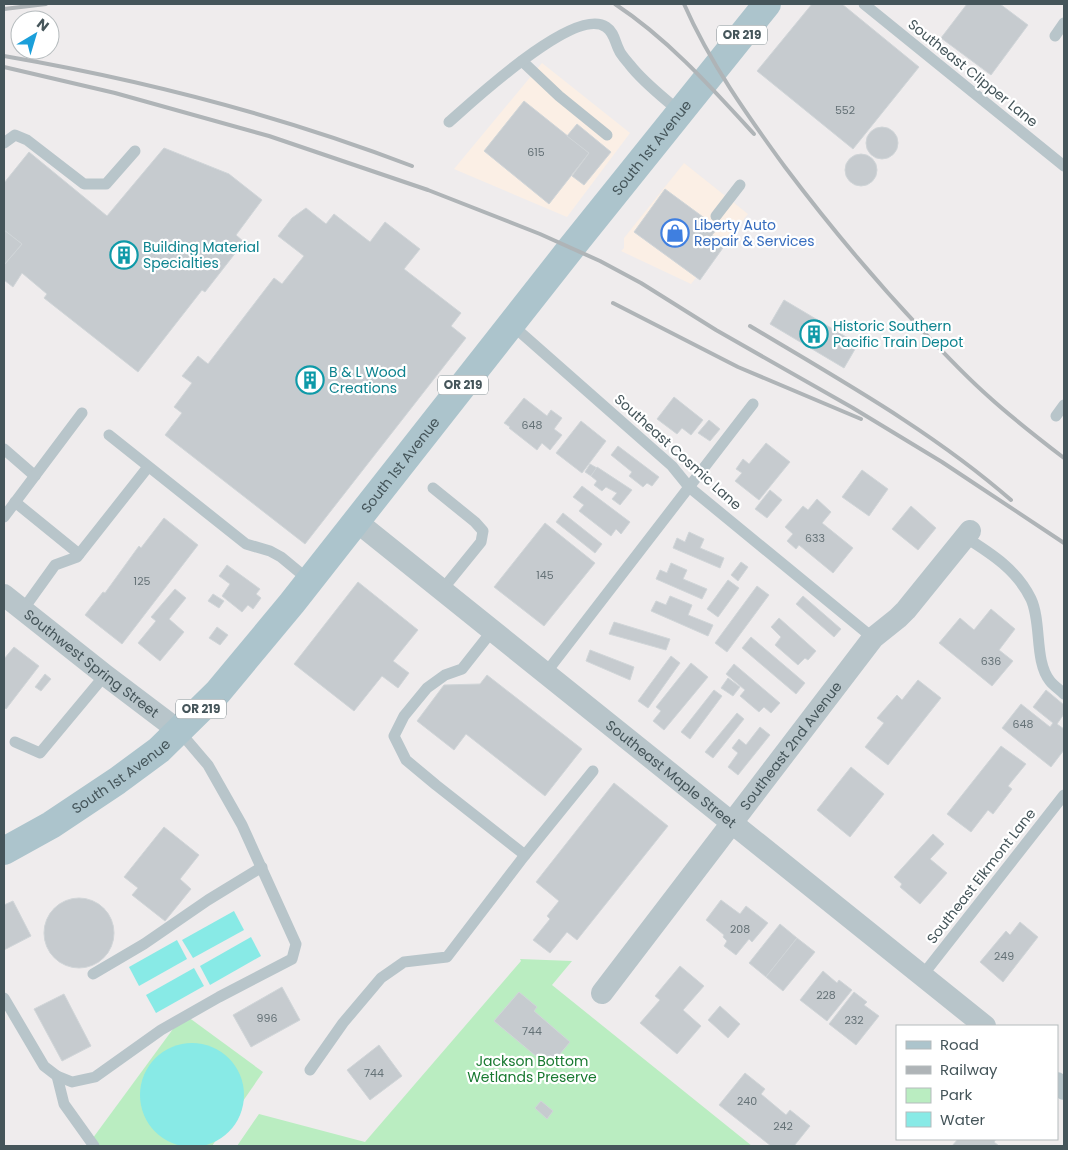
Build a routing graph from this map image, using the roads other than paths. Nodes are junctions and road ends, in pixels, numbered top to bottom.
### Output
1 (767, 4) edge
2 (864, 4) edge
3 (1064, 24) edge
4 (1055, 36) dead end
5 (522, 61) junction
6 (680, 112) junction
7 (449, 122) dead end
8 (607, 135) dead end
9 (4, 143) edge
10 (136, 151) dead end
11 (1064, 166) edge
12 (740, 185) dead end
13 (716, 216) dead end
14 (511, 324) junction
15 (754, 404) dead end
16 (1064, 405) edge
17 (82, 413) dead end
18 (1056, 416) dead end
19 (109, 435) dead end
20 (4, 449) edge
21 (148, 467) junction
22 (35, 476) junction
23 (689, 487) junction
24 (433, 488) dead end
25 (15, 502) junction
26 (4, 517) edge
27 (356, 521) junction
28 (967, 534) joint
29 (79, 554) junction
30 (310, 581) junction
31 (442, 590) junction
32 (4, 595) edge
33 (22, 611) junction
34 (492, 631) junction
35 (873, 638) junction
36 (545, 674) junction
37 (105, 675) junction
38 (1064, 694) edge
39 (179, 731) junction
40 (15, 742) dead end
41 (593, 771) dead end
42 (1064, 795) edge
43 (732, 823) junction
44 (4, 850) edge
45 (525, 855) junction
46 (262, 867) junction
47 (94, 974) dead end
48 (922, 976) junction
49 (602, 993) dead end
50 (4, 998) edge
51 (984, 1025) edge
52 (310, 1070) dead end
53 (57, 1076) junction
54 (94, 1146) edge

1 - 6 main road, South 1st Avenue / OR 219
2 - 11 lane, Southeast Clipper Lane
3 - 4 lane
5 - 6 lane
5 - 7 lane
5 - 8 lane
6 - 14 main road, South 1st Avenue / OR 219
9 - 10 lane
12 - 13 lane
14 - 23 lane, Southeast Cosmic Lane
14 - 27 main road, South 1st Avenue / OR 219
15 - 23 lane
16 - 18 lane
17 - 22 lane
19 - 21 lane
20 - 22 lane
21 - 29 lane
21 - 30 lane
22 - 25 lane
23 - 35 lane, Southeast Cosmic Lane
23 - 36 lane
24 - 31 lane
25 - 26 lane
25 - 29 lane
27 - 30 main road, South 1st Avenue / OR 219
27 - 31 street, Southeast Maple Street
28 - 35 street, Southeast 2nd Avenue
28 - 38 lane
29 - 33 lane
30 - 39 main road, South 1st Avenue / OR 219
31 - 34 street, Southeast Maple Street
32 - 33 street, Southwest Spring Street
33 - 37 street, Southwest Spring Street
34 - 36 street, Southeast Maple Street
34 - 45 lane
35 - 43 street, Southeast 2nd Avenue
36 - 43 street, Southeast Maple Street
37 - 39 street, Southwest Spring Street
37 - 40 lane
39 - 44 main road, South 1st Avenue / OR 219
39 - 46 lane
41 - 45 lane
42 - 48 lane, Southeast Elkmont Lane
43 - 48 street, Southeast Maple Street
43 - 49 street, Southeast 2nd Avenue
45 - 52 lane
46 - 47 lane
46 - 53 lane
48 - 51 street, Southeast Maple Street
50 - 53 lane
53 - 54 lane

